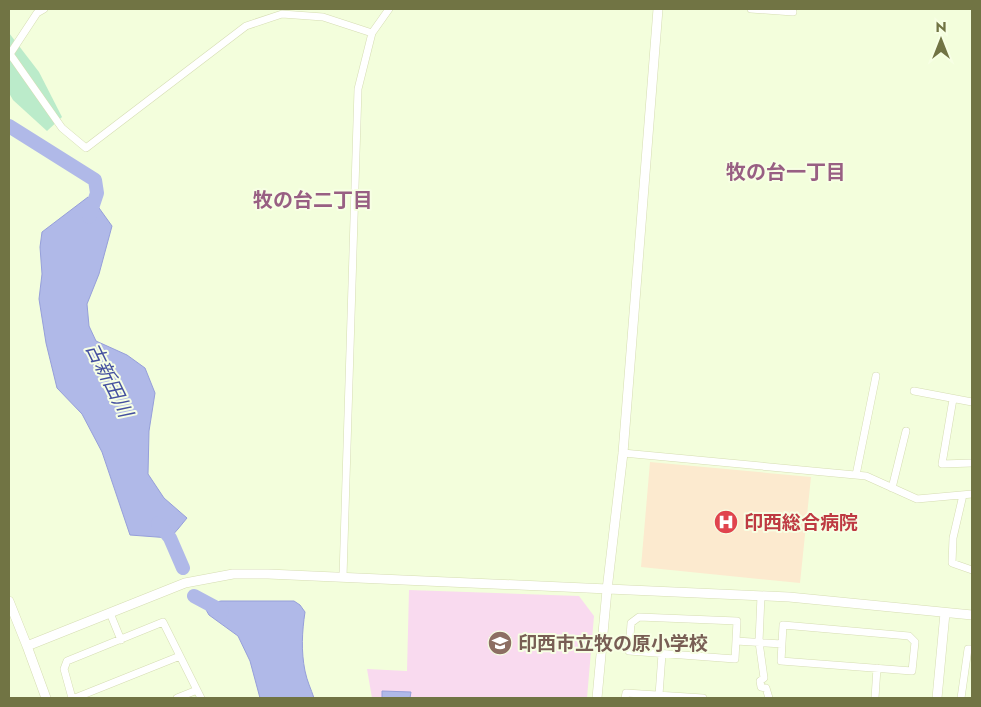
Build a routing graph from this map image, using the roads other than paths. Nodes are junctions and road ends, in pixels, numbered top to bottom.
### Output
1 (44, 9) edge
2 (389, 9) edge
3 (658, 9) edge
4 (751, 9) edge
5 (793, 12) dead end
6 (372, 33) junction
7 (876, 376) dead end
8 (914, 391) dead end
9 (954, 399) junction
10 (972, 402) edge
11 (906, 431) dead end
12 (623, 453) junction
13 (972, 463) edge
14 (856, 475) junction
15 (892, 488) junction
16 (972, 494) edge
17 (963, 495) junction
18 (972, 570) edge
19 (343, 578) junction
20 (607, 590) junction
21 (761, 596) junction
22 (9, 601) edge
23 (110, 613) junction
24 (945, 613) junction
25 (972, 615) edge
26 (121, 640) junction
27 (736, 641) junction
28 (758, 642) junction
29 (782, 644) junction
30 (28, 646) junction
31 (972, 649) edge
32 (662, 654) junction
33 (180, 656) junction
34 (877, 668) junction
35 (197, 690) junction
36 (659, 695) junction
37 (46, 698) edge
38 (74, 698) edge
39 (177, 698) edge
40 (201, 698) edge
41 (597, 698) edge
42 (625, 698) edge
43 (703, 698) edge
44 (768, 698) edge
45 (875, 698) edge
46 (937, 698) edge
47 (961, 698) edge

1 - 6 street
2 - 6 street
3 - 12 street
4 - 5 street
6 - 19 street
7 - 14 street
8 - 9 street
9 - 10 street
9 - 13 street
11 - 15 street
12 - 14 street
12 - 20 street
14 - 15 street
15 - 17 street
16 - 17 street
17 - 18 street
19 - 20 street
19 - 23 street
20 - 21 street
20 - 41 street
21 - 24 street
21 - 28 street
22 - 30 street
23 - 26 street
23 - 30 street
24 - 25 street
24 - 46 street
26 - 33 street
26 - 38 street
27 - 28 street
27 - 32 street
27 - 32 street
28 - 29 street
28 - 44 street
29 - 34 street
29 - 34 street
30 - 37 street
31 - 47 street
32 - 36 street
33 - 35 street
33 - 38 street
34 - 45 street
35 - 39 street
35 - 40 street
36 - 42 street
36 - 43 street

